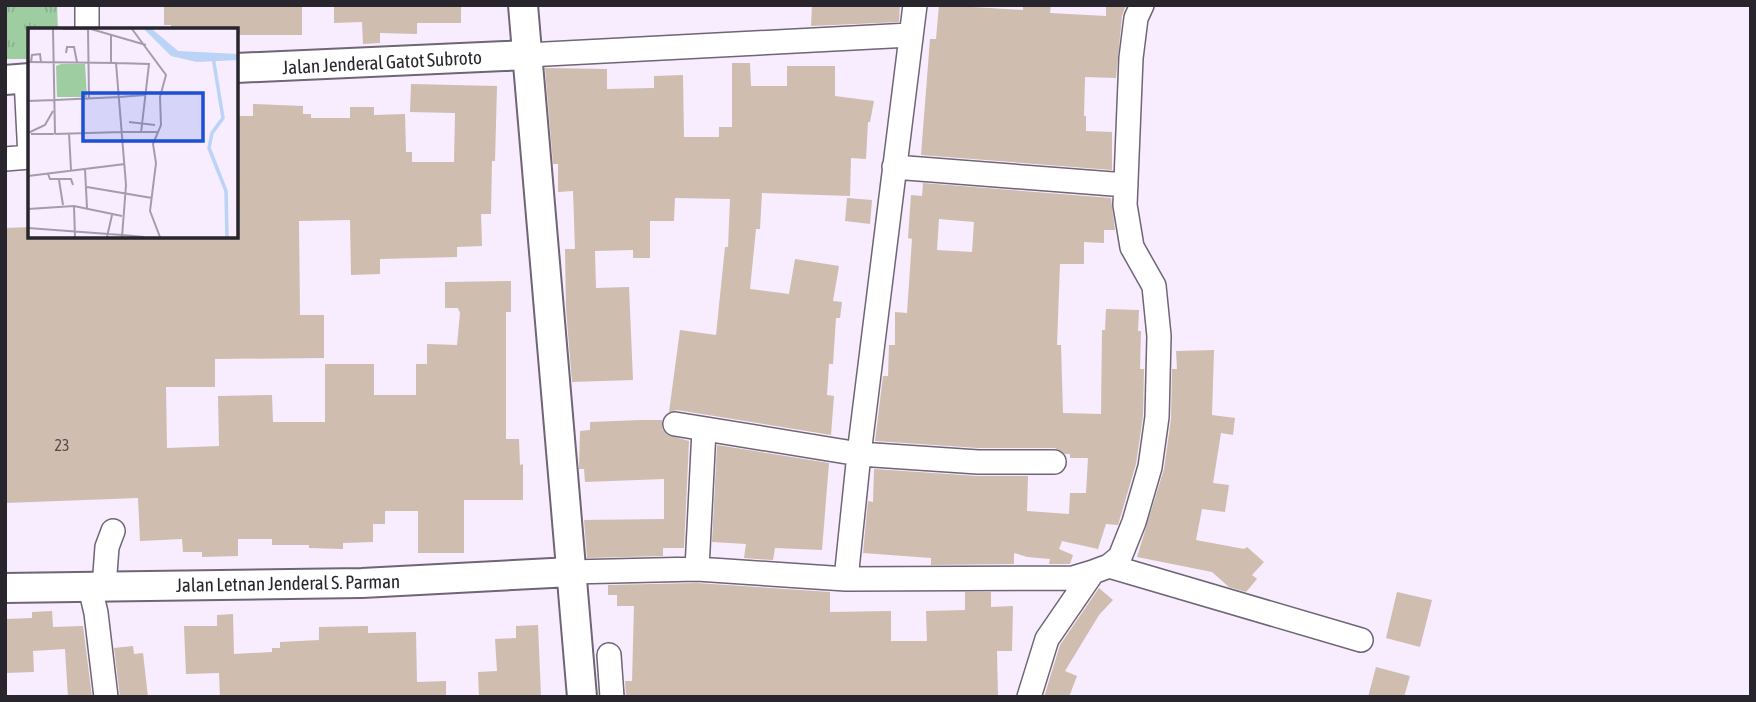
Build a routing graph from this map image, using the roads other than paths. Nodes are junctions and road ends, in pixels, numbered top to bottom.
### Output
1 (87, 5) edge
2 (523, 5) edge
3 (915, 5) edge
4 (1142, 5) edge
5 (87, 28) edge
6 (910, 35) junction
7 (527, 55) junction
8 (238, 68) edge
9 (20, 79) edge
10 (28, 141) edge
11 (28, 157) edge
12 (5, 159) edge
13 (894, 167) junction
14 (1126, 186) junction
15 (675, 424) dead end
16 (704, 430) junction
17 (859, 454) junction
18 (1054, 462) dead end
19 (113, 531) dead end
20 (698, 569) junction
21 (1101, 569) junction
22 (571, 572) junction
23 (846, 579) junction
24 (97, 587) junction
25 (5, 588) edge
26 (1361, 640) dead end
27 (609, 655) dead end
28 (106, 697) edge
29 (582, 697) edge
30 (612, 697) edge
31 (1028, 697) edge

1 - 5 street
2 - 7 main road
3 - 6 street
4 - 14 street
6 - 7 street
6 - 13 street
7 - 8 main road, Jalan Jenderal Gatot Subroto
7 - 22 main road
9 - 10 street
11 - 12 street
13 - 14 street
13 - 17 street
14 - 21 street
15 - 16 street
16 - 17 street
16 - 20 street
17 - 18 street
17 - 23 street
19 - 24 street
20 - 22 street
20 - 23 street
21 - 23 street
21 - 26 street
21 - 31 street
22 - 24 main road, Jalan Letnan Jenderal S. Parman
22 - 29 main road
24 - 25 main road, Jalan Letnan Jenderal S. Parman
24 - 28 street
27 - 30 street

